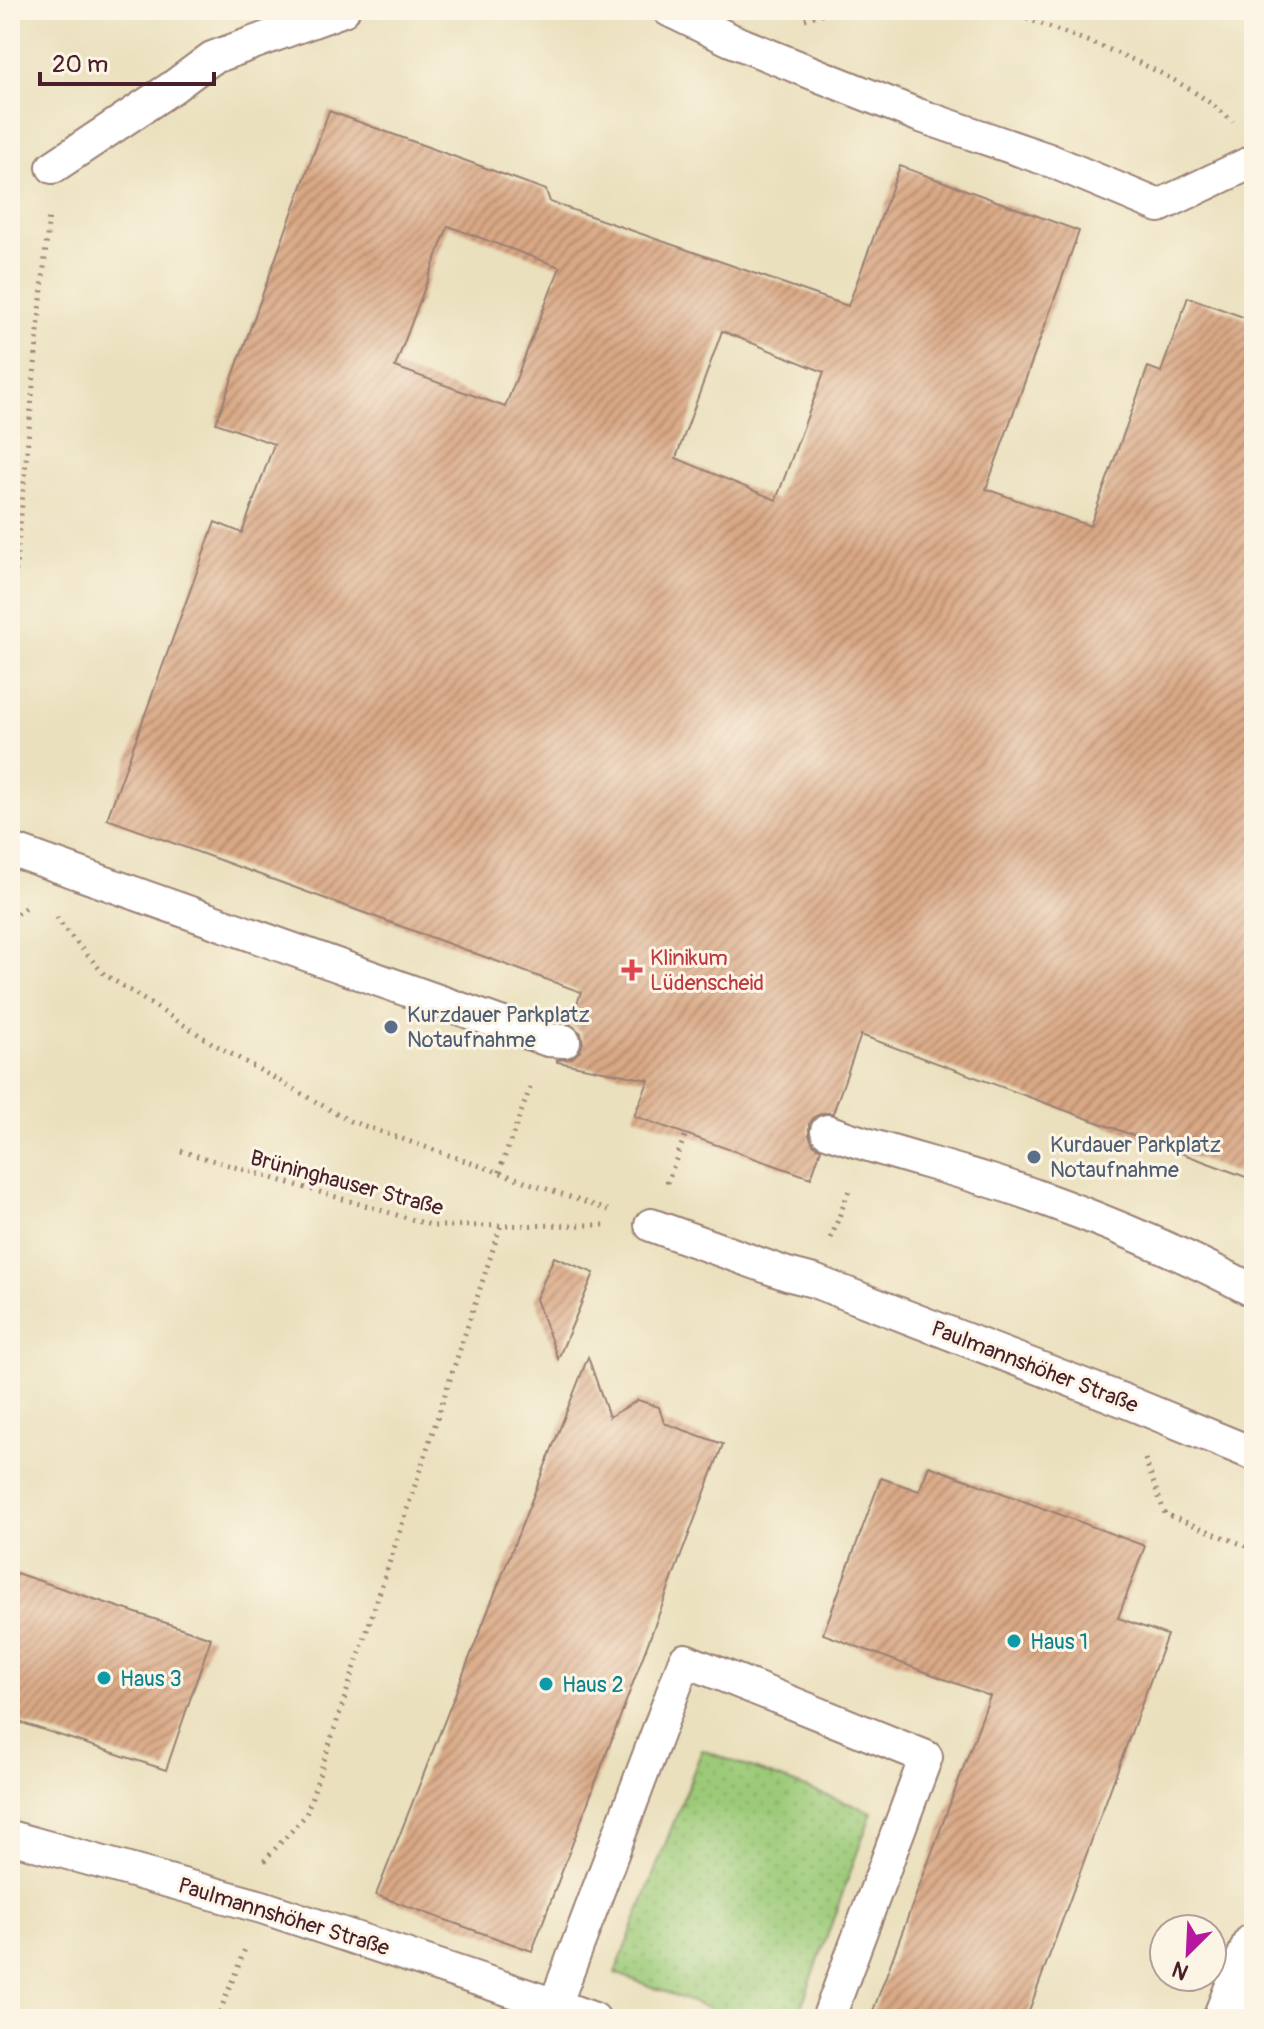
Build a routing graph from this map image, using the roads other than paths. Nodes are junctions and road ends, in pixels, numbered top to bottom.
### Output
1 (343, 10) edge
2 (669, 10) edge
3 (1249, 146) edge
4 (53, 167) road end
5 (10, 849) edge
6 (556, 1040) road end
7 (827, 1131) dead end
8 (651, 1225) road end
9 (1254, 1291) edge
10 (1254, 1454) edge
11 (10, 1837) edge
12 (1254, 1946) edge
13 (555, 2005) junction
14 (594, 2019) edge
15 (828, 2019) edge
16 (1225, 2019) edge

1 - 4 lane
2 - 3 lane
5 - 6 lane
7 - 9 lane
8 - 10 lane, Paulmannshöher Straße
11 - 13 lane, Paulmannshöher Straße
12 - 16 street
13 - 14 lane, Paulmannshöher Straße
13 - 15 lane

